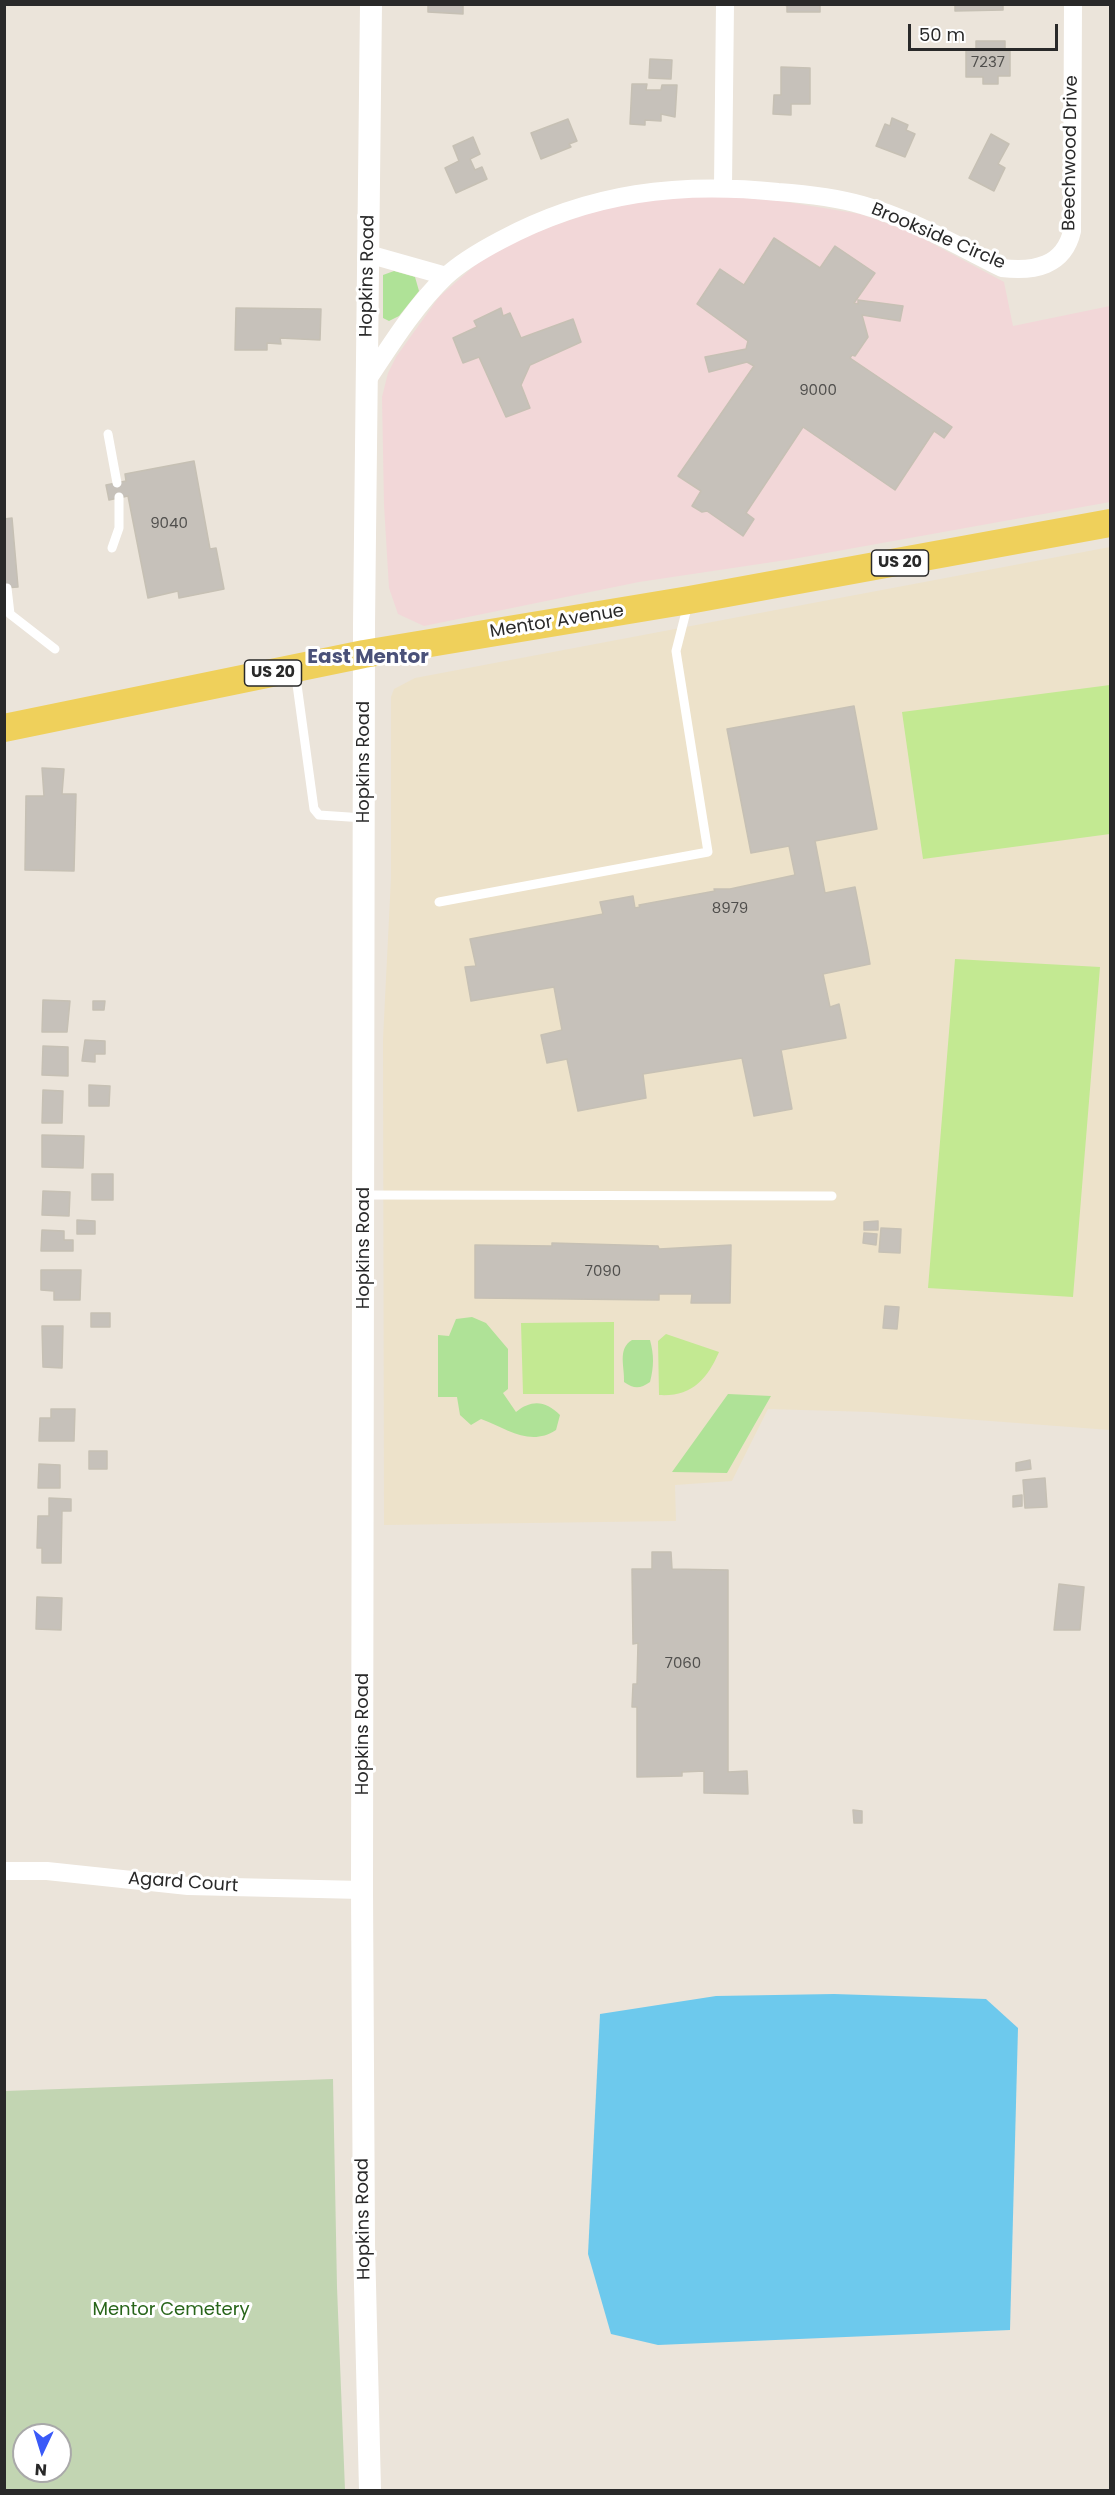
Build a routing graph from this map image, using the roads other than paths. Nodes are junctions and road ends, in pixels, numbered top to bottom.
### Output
1 (371, 4) edge
2 (725, 4) edge
3 (1072, 4) edge
4 (723, 186) junction
5 (368, 254) junction
6 (1020, 270) joint
7 (446, 276) junction
8 (366, 382) junction
9 (108, 434) dead end
10 (117, 483) dead end
11 (119, 497) dead end
12 (1110, 523) edge
13 (112, 548) dead end
14 (7, 588) dead end
15 (689, 600) junction
16 (55, 649) dead end
17 (364, 654) junction
18 (295, 668) junction
19 (4, 728) edge
20 (364, 818) junction
21 (439, 902) dead end
22 (364, 1195) junction
23 (832, 1196) dead end
24 (4, 1871) edge
25 (362, 1890) junction
26 (370, 2490) edge

1 - 5 street, Hopkins Road
2 - 4 street
3 - 6 street, Beechwood Drive
4 - 6 street, Brookside Circle
4 - 7 street, Brookside Circle
5 - 7 street
5 - 8 street, Hopkins Road
7 - 8 street, Brookside Circle
8 - 17 street, Hopkins Road
9 - 10 lane
11 - 13 lane
12 - 15 main road, Mentor Avenue / US 20
14 - 16 lane
15 - 17 main road, Mentor Avenue / US 20
15 - 21 lane
17 - 18 main road, Mentor Avenue / US 20
17 - 20 street, Hopkins Road
18 - 19 main road, Mentor Avenue / US 20
18 - 20 lane
20 - 22 street, Hopkins Road
22 - 23 lane
22 - 25 street, Hopkins Road
24 - 25 street, Agard Court
25 - 26 street, Hopkins Road

